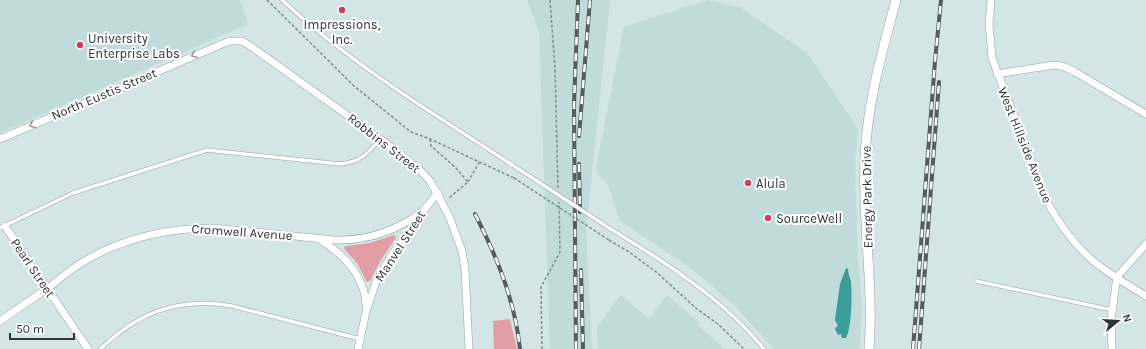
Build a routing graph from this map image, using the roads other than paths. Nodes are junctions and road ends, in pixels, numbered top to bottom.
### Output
1 (282, 0) edge
2 (896, 0) edge
3 (991, 0) edge
4 (230, 41) joint
5 (997, 74) junction
6 (1146, 114) edge
7 (0, 139) edge
8 (380, 139) junction
9 (438, 193) junction
10 (422, 212) junction
11 (2, 227) edge
12 (317, 238) junction
13 (1146, 244) edge
14 (1117, 278) junction
15 (976, 281) dead end
16 (47, 288) junction
17 (1146, 296) edge
18 (1112, 310) junction
19 (366, 312) junction
20 (0, 321) edge
21 (361, 339) junction
22 (88, 349) edge
23 (100, 349) edge
24 (358, 349) edge
25 (469, 349) edge
26 (764, 349) edge
27 (869, 349) edge
28 (1112, 349) edge

1 - 26 lane, bridge
2 - 27 street, Energy Park Drive
3 - 5 street, West Hillside Avenue
4 -> 7 street, North Eustis Street
4 - 8 street, Robbins Street
5 - 6 street
5 - 14 street, West Hillside Avenue
8 - 9 street, Robbins Street
8 - 11 lane
9 - 10 street, Manvel Street
9 - 25 street, Robbins Street
10 - 12 street, Cromwell Avenue
10 - 19 street, Manvel Street
11 - 16 street, Pearl Street
12 - 16 street, Cromwell Avenue
12 - 19 street
13 - 14 street
14 - 17 street, West Hillside Avenue
14 - 18 street
15 - 18 lane
16 - 20 street, Cromwell Avenue
16 - 22 street, Pearl Street
18 - 28 street
19 - 21 street, Manvel Street
21 - 23 lane
21 - 24 street, Manvel Street

